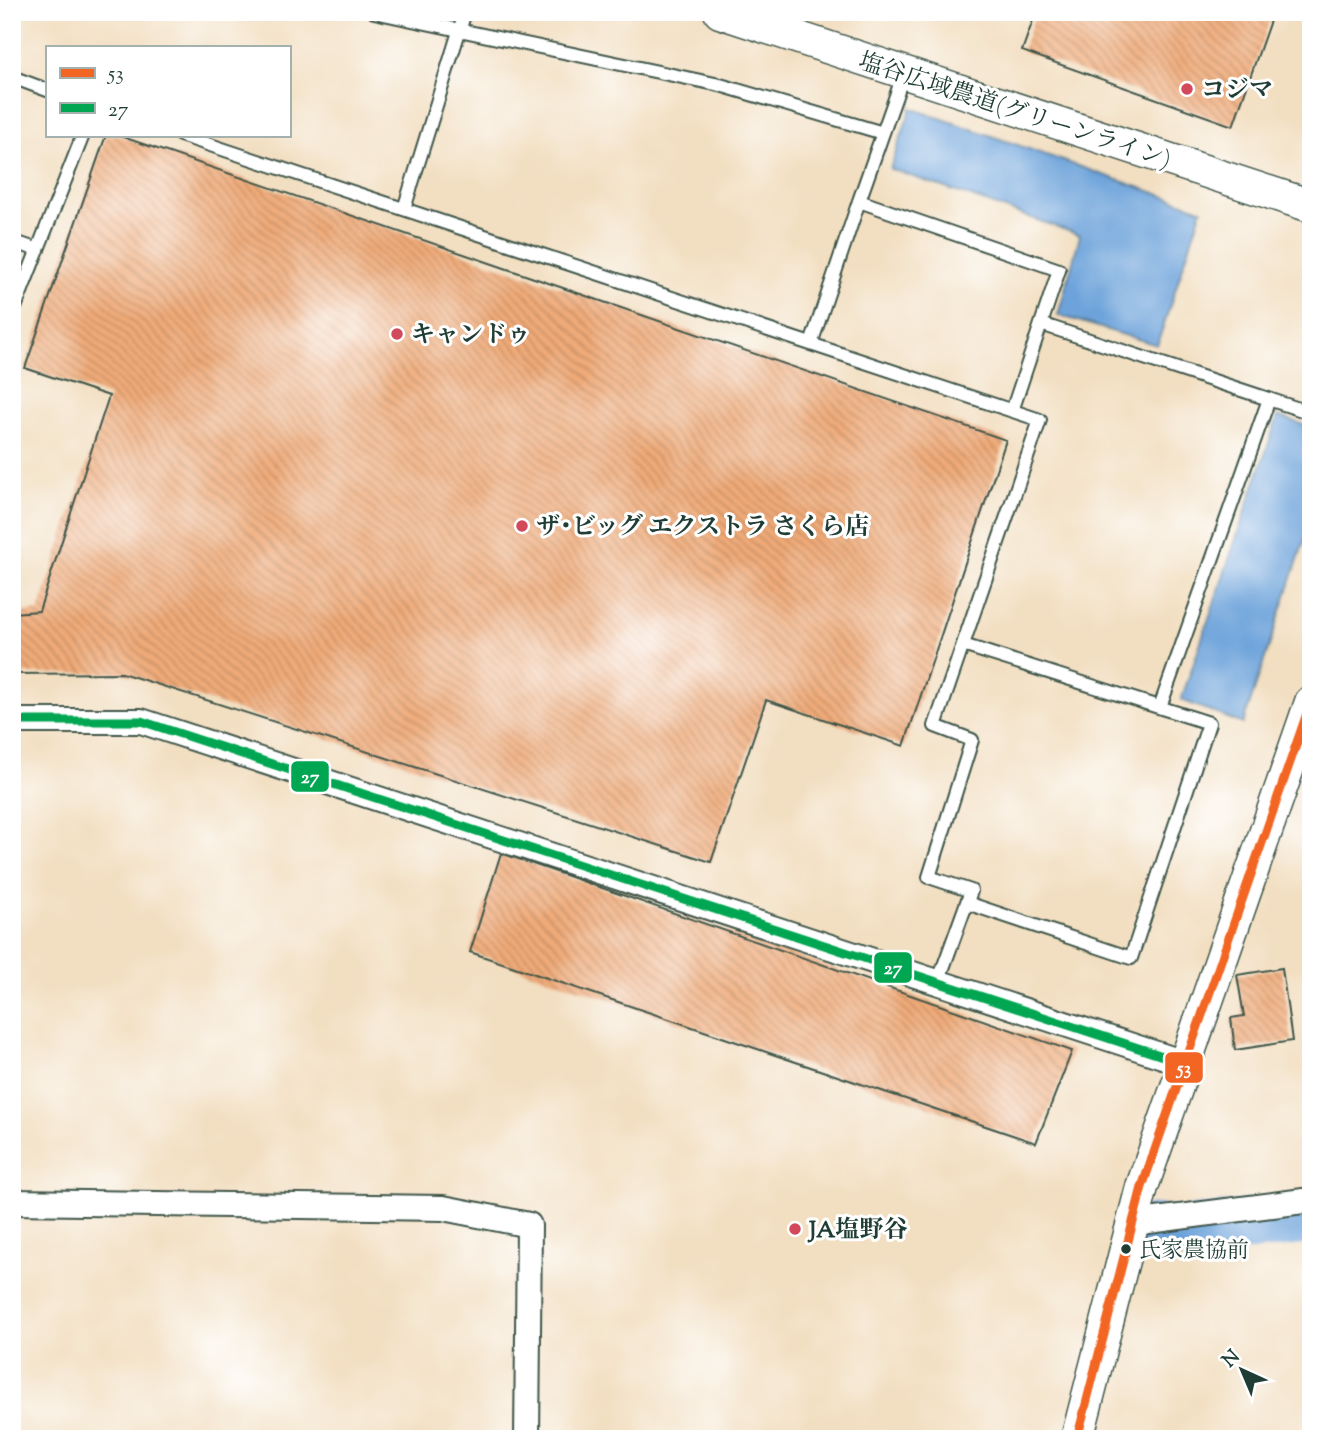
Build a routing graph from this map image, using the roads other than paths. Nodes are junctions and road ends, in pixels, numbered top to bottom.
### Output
1 (374, 12) edge
2 (465, 12) edge
3 (720, 12) edge
4 (460, 29) junction
5 (904, 73) junction
6 (12, 77) edge
7 (46, 90) edge
8 (883, 133) junction
9 (83, 136) edge
10 (183, 136) edge
11 (859, 201) junction
12 (1311, 206) edge
13 (404, 209) junction
14 (12, 241) edge
15 (38, 250) junction
16 (12, 315) edge
17 (1041, 324) junction
18 (811, 344) junction
19 (1269, 399) junction
20 (1013, 411) junction
21 (1311, 413) edge
22 (963, 645) junction
23 (1311, 702) edge
24 (1160, 707) junction
25 (12, 721) edge
26 (1311, 740) edge
27 (1281, 788) junction
28 (967, 902) junction
29 (938, 982) junction
30 (1184, 1063) junction
31 (1311, 1200) edge
32 (12, 1202) edge
33 (1133, 1223) junction
34 (527, 1439) edge
35 (1077, 1439) edge

1 - 4 lane
2 - 4 lane
3 - 5 street, 塩谷広域農道(グリーンライン)
4 - 8 lane
4 - 13 lane
5 - 8 lane
5 - 12 street, 塩谷広域農道(グリーンライン)
6 - 7 lane
8 - 11 lane
9 - 15 lane
10 - 13 lane
11 - 17 lane
11 - 18 lane
13 - 18 lane
14 - 15 lane
15 - 16 lane
17 - 19 lane
17 - 20 lane
18 - 20 lane
19 - 21 lane
19 - 24 lane
20 - 22 lane
22 - 24 lane
22 - 28 lane
23 - 27 street
24 - 28 lane
25 - 29 street
26 - 27 street
27 - 30 street
28 - 29 lane
29 - 30 street
30 - 33 street
31 - 33 street
32 - 34 street
33 - 35 street

